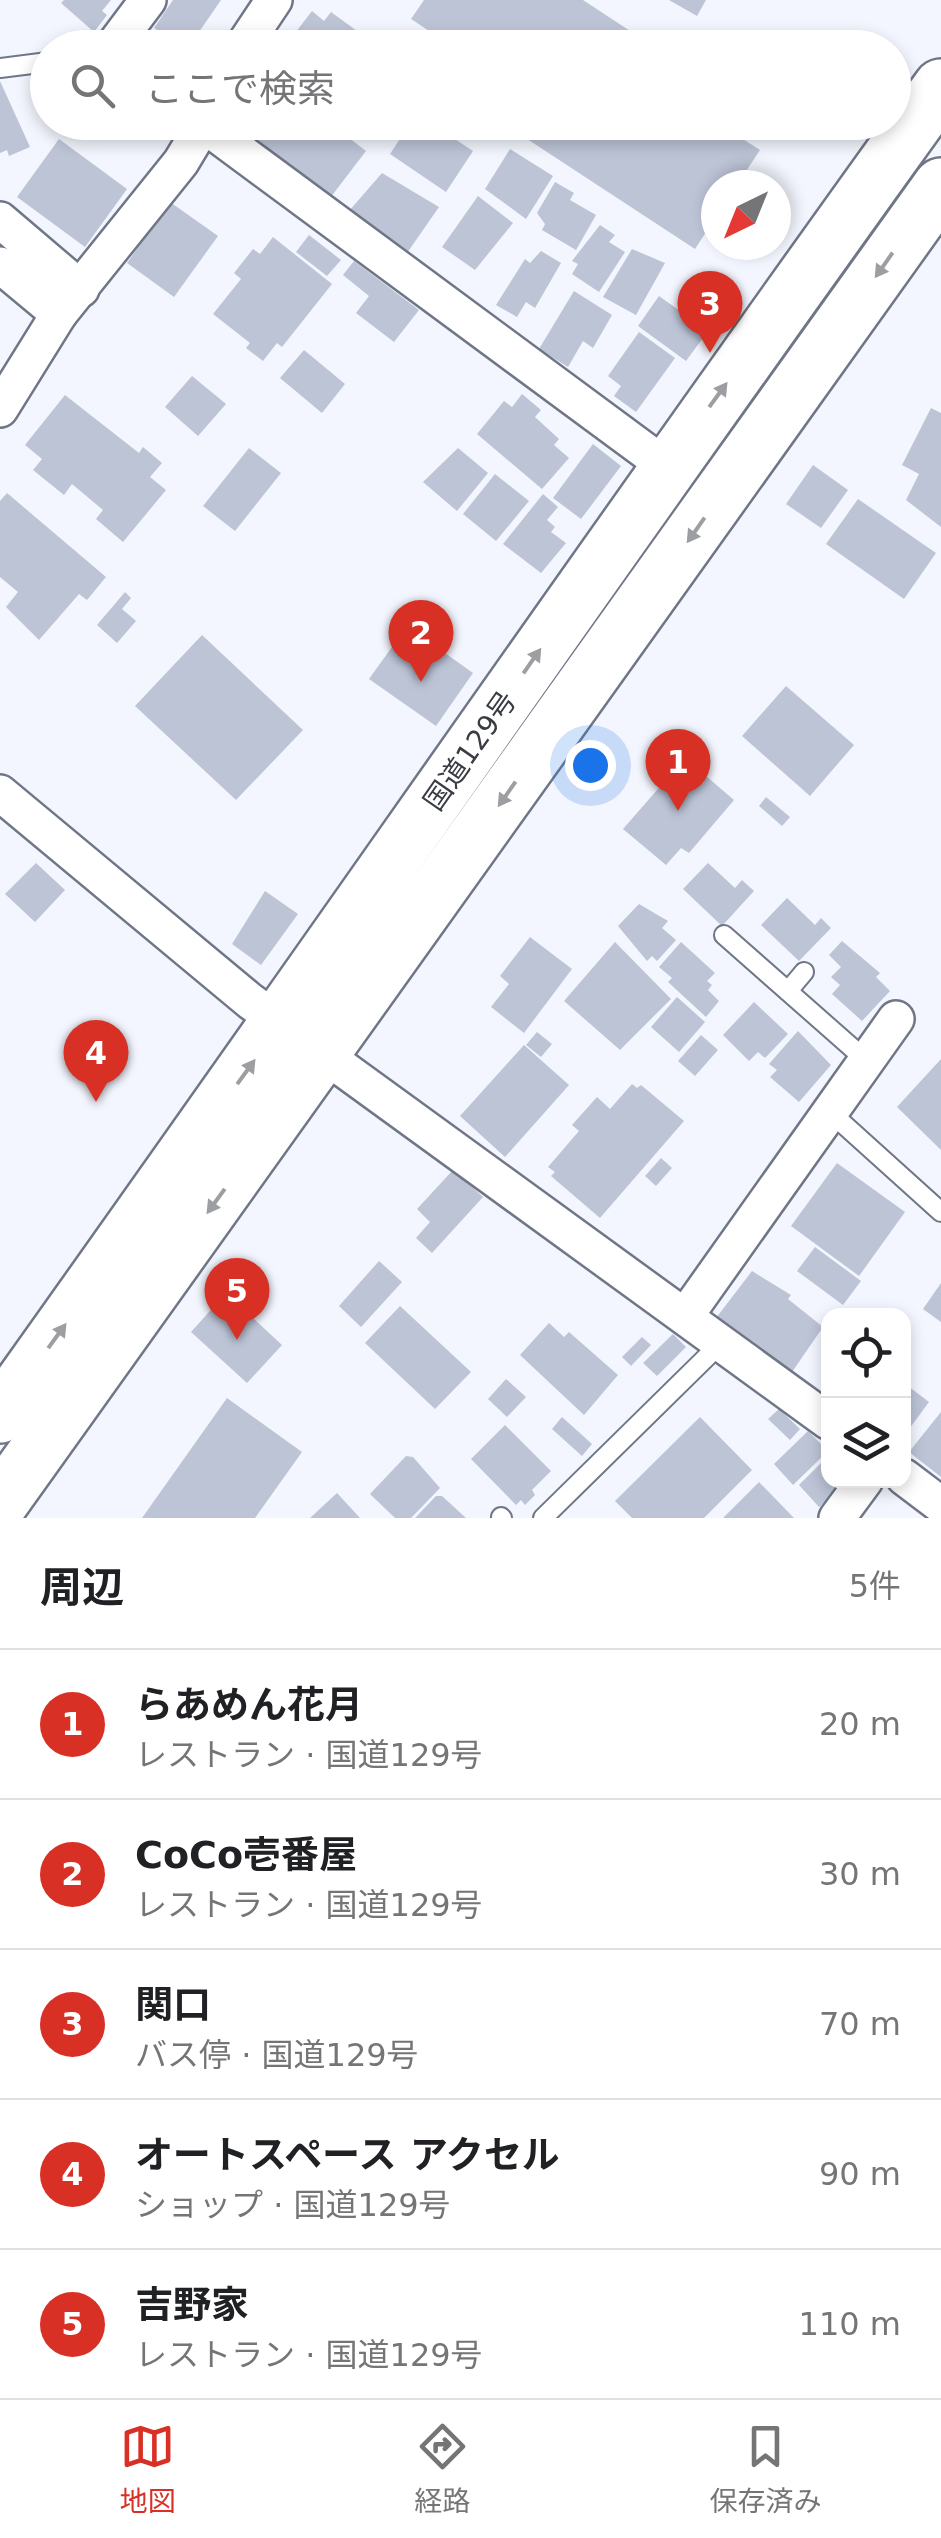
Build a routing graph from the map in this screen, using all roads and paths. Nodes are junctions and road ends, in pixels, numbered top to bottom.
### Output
1 (148, 0) edge
2 (274, 0) edge
3 (126, 30) edge
4 (254, 30) edge
5 (30, 64) edge
6 (0, 68) edge
7 (941, 87) edge
8 (911, 128) edge
9 (191, 140) edge
10 (225, 140) edge
11 (903, 140) edge
12 (941, 186) edge
13 (0, 220) edge
14 (0, 265) edge
15 (70, 302) junction
16 (0, 409) edge
17 (666, 467) junction
18 (0, 793) edge
19 (724, 935) dead end
20 (804, 972) dead end
21 (788, 991) junction
22 (896, 1020) dead end
23 (302, 1037) junction
24 (867, 1061) junction
25 (830, 1112) junction
26 (941, 1212) edge
27 (686, 1315) junction
28 (722, 1342) junction
29 (0, 1415) edge
30 (821, 1416) edge
31 (911, 1482) edge
32 (859, 1488) edge
33 (0, 1503) edge
34 (941, 1504) edge
35 (543, 1518) edge
36 (836, 1518) edge

1 - 3 street
2 - 4 street
5 - 6 lane
8 -> 7 highway, 国道129号
9 - 15 street
10 - 17 street
17 -> 11 highway, 国道129号
12 -> 23 highway, 国道129号
13 - 15 street
14 - 15 street
15 - 16 street
23 -> 17 highway, 国道129号
18 - 23 street
19 - 21 lane
20 - 21 lane
21 - 24 lane
22 - 24 street
23 - 27 street
29 -> 23 highway, 国道129号
23 -> 33 highway, 国道129号
24 - 25 street
25 - 26 lane
25 - 27 street
27 - 28 street
28 - 30 street
28 - 35 lane
31 - 34 street
32 - 36 street

